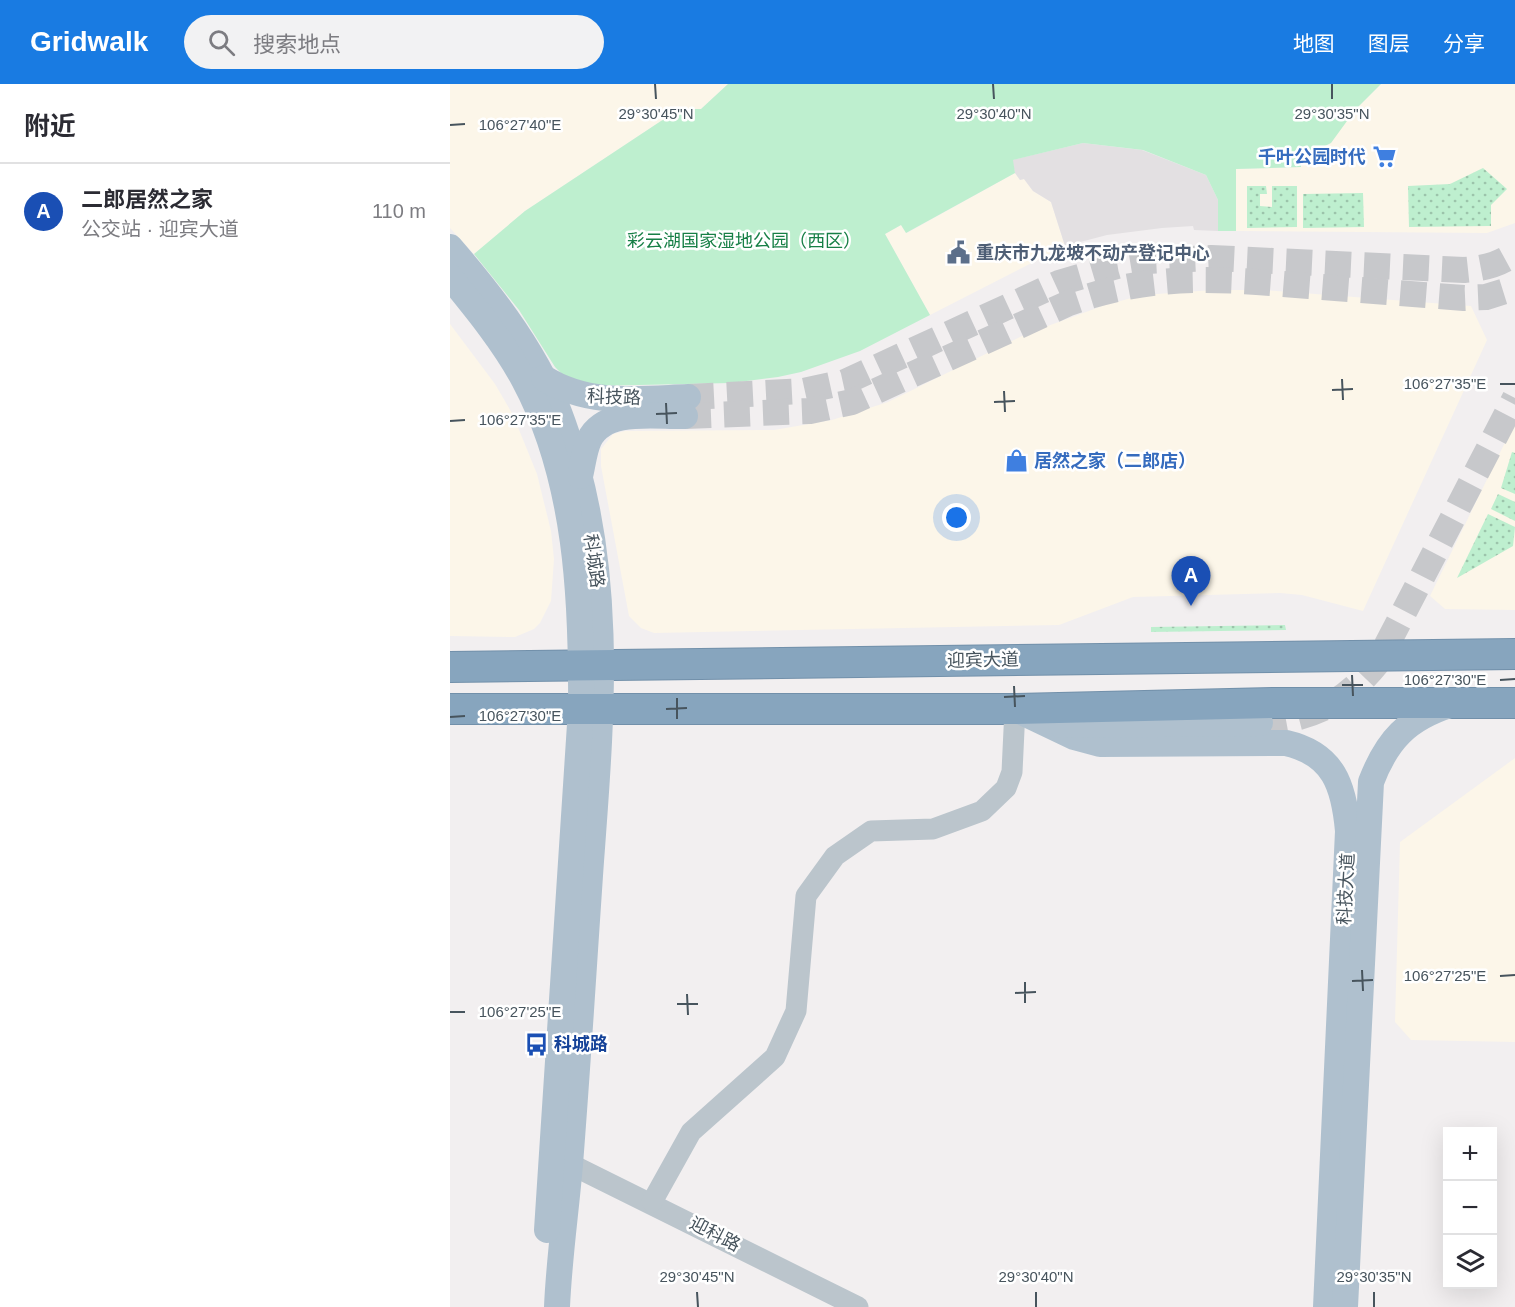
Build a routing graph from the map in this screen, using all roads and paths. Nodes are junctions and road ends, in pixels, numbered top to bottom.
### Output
1 (450, 247) edge
2 (450, 277) edge
3 (544, 378) junction
4 (580, 480) junction
5 (1515, 654) edge
6 (818, 663) junction
7 (592, 665) junction
8 (450, 667) edge
9 (1457, 702) junction
10 (1515, 703) edge
11 (450, 709) edge
12 (591, 709) junction
13 (693, 709) junction
14 (1015, 709) junction
15 (1260, 723) tunnel mouth
16 (1048, 725) junction
17 (570, 1164) junction
18 (652, 1202) junction
19 (542, 1307) edge
20 (557, 1307) edge
21 (858, 1307) edge
22 (1326, 1307) edge
23 (1345, 1307) edge

1 - 3 main road, 科城路
2 - 7 main road, 科城路
3 - 4 main road, 科城路
3 - 4 main road, 科技路
4 - 7 main road, 科城路
5 - 6 highway, 迎宾大道
6 - 7 highway, 迎宾大道
6 - 13 highway
7 - 8 highway, 迎宾大道
7 - 12 main road, 科城路
9 - 10 highway
9 - 14 highway
9 - 23 main road, 科技大道
11 - 12 highway
12 - 13 highway
12 - 17 main road, 科城路
12 - 19 main road, 科城路
13 - 14 highway
14 - 16 main road, 科技大道
14 - 18 street
15 - 16 main road, 科技大道
16 - 22 main road, 科技大道
17 - 18 street, 迎科路
17 - 20 main road, 科城路
18 - 21 street, 迎科路

